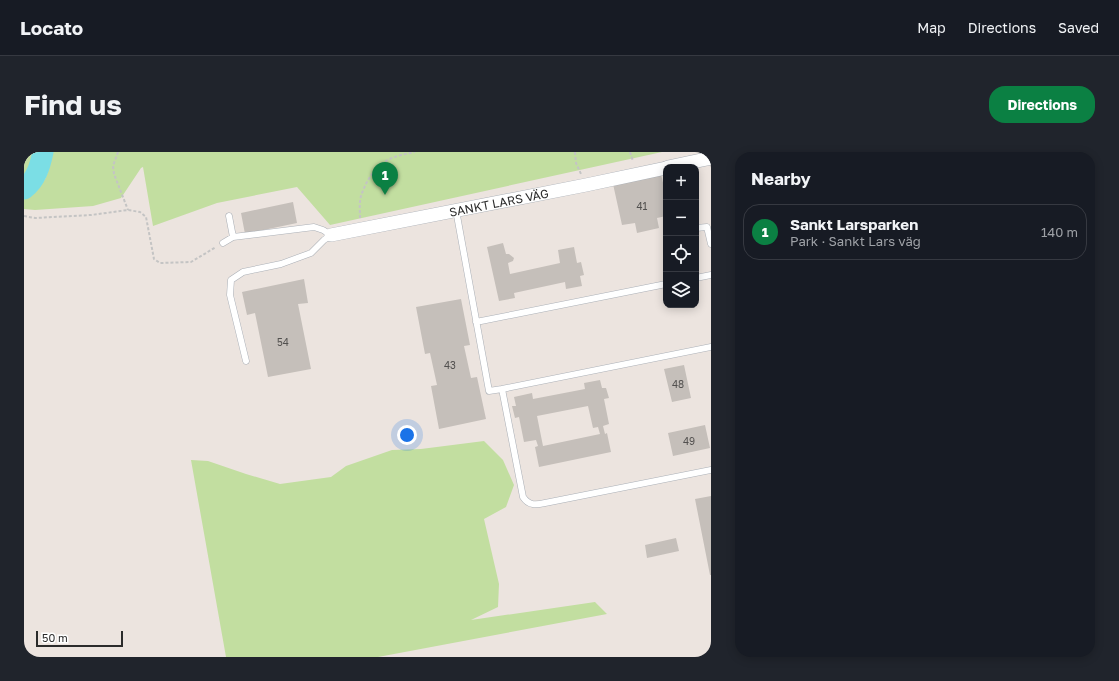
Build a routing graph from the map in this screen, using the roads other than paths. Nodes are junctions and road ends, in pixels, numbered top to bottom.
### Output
1 (711, 158) edge
2 (682, 164) edge
3 (663, 168) edge
4 (456, 210) junction
5 (229, 216) dead end
6 (699, 228) edge
7 (331, 235) junction
8 (233, 237) junction
9 (223, 243) road end
10 (711, 244) edge
11 (711, 275) edge
12 (699, 277) edge
13 (663, 285) edge
14 (476, 322) junction
15 (711, 347) edge
16 (246, 361) dead end
17 (502, 389) junction
18 (711, 470) edge

1 - 2 street, SANKT LARS VÄG
3 - 4 street, SANKT LARS VÄG
4 - 7 street, SANKT LARS VÄG
4 - 14 lane
5 - 8 lane
6 - 10 lane
7 - 8 lane
7 - 16 lane
8 - 9 lane
11 - 12 lane
13 - 14 lane
14 - 17 lane
15 - 17 lane
17 - 18 lane

